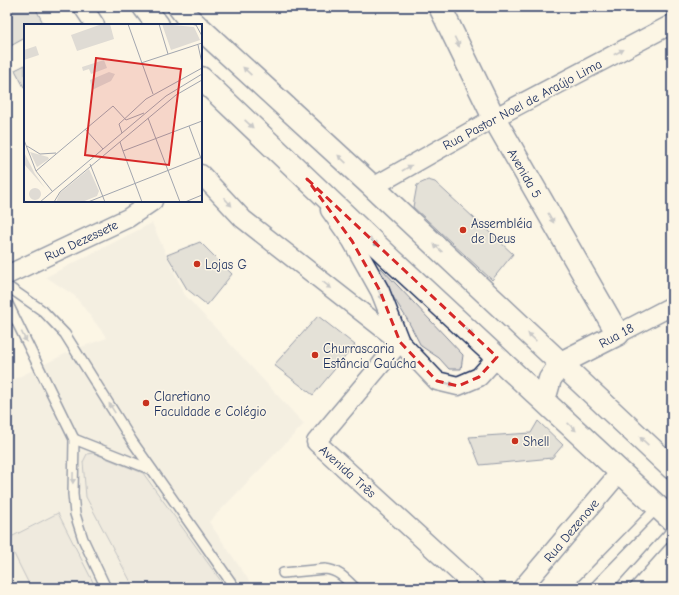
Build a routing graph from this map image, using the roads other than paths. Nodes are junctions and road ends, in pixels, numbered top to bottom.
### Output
1 (83, 7) edge
2 (144, 7) edge
3 (179, 7) edge
4 (440, 7) edge
5 (94, 24) edge
6 (157, 24) edge
7 (195, 24) edge
8 (672, 24) edge
9 (202, 31) edge
10 (202, 79) edge
11 (494, 118) junction
12 (202, 175) edge
13 (307, 179) junction
14 (373, 188) junction
15 (152, 202) edge
16 (7, 275) edge
17 (7, 286) edge
18 (7, 302) edge
19 (672, 306) edge
20 (618, 334) junction
21 (400, 342) junction
22 (497, 357) junction
23 (561, 363) junction
24 (544, 400) junction
25 (74, 439) junction
26 (132, 441) junction
27 (125, 460) junction
28 (672, 468) edge
29 (152, 470) junction
30 (620, 472) junction
31 (669, 519) edge
32 (283, 573) dead end
33 (106, 588) edge
34 (235, 588) edge
35 (355, 588) edge
36 (476, 588) edge
37 (522, 588) edge
38 (579, 588) edge
39 (620, 588) edge

1 - 5 street
2 - 6 main road
3 - 7 main road
4 -> 11 main road, Avenida 5
11 -> 8 street, Rua Pastor Noel de Araújo Lima
14 -> 9 main road
10 -> 13 main road
14 -> 11 street, Rua Pastor Noel de Araújo Lima
11 -> 20 main road, Avenida 5
12 -> 21 street
13 -> 21 street
13 -> 22 main road
23 -> 14 main road
15 - 16 street, Rua Dezessete
26 -> 17 lane
18 -> 25 lane
19 - 20 street, Rua 18
20 - 23 main road, Rua 18
21 -> 22 street
21 - 36 street, Avenida Três
22 - 24 main road
23 - 24 main road
28 -> 23 main road
24 -> 30 main road
25 - 27 lane
25 -> 33 lane
26 - 27 lane
26 - 29 lane
27 - 29 lane
29 - 34 lane
30 - 31 main road
30 - 37 street, Rua Dezenove
31 - 38 lane
31 - 39 lane
32 - 35 lane

